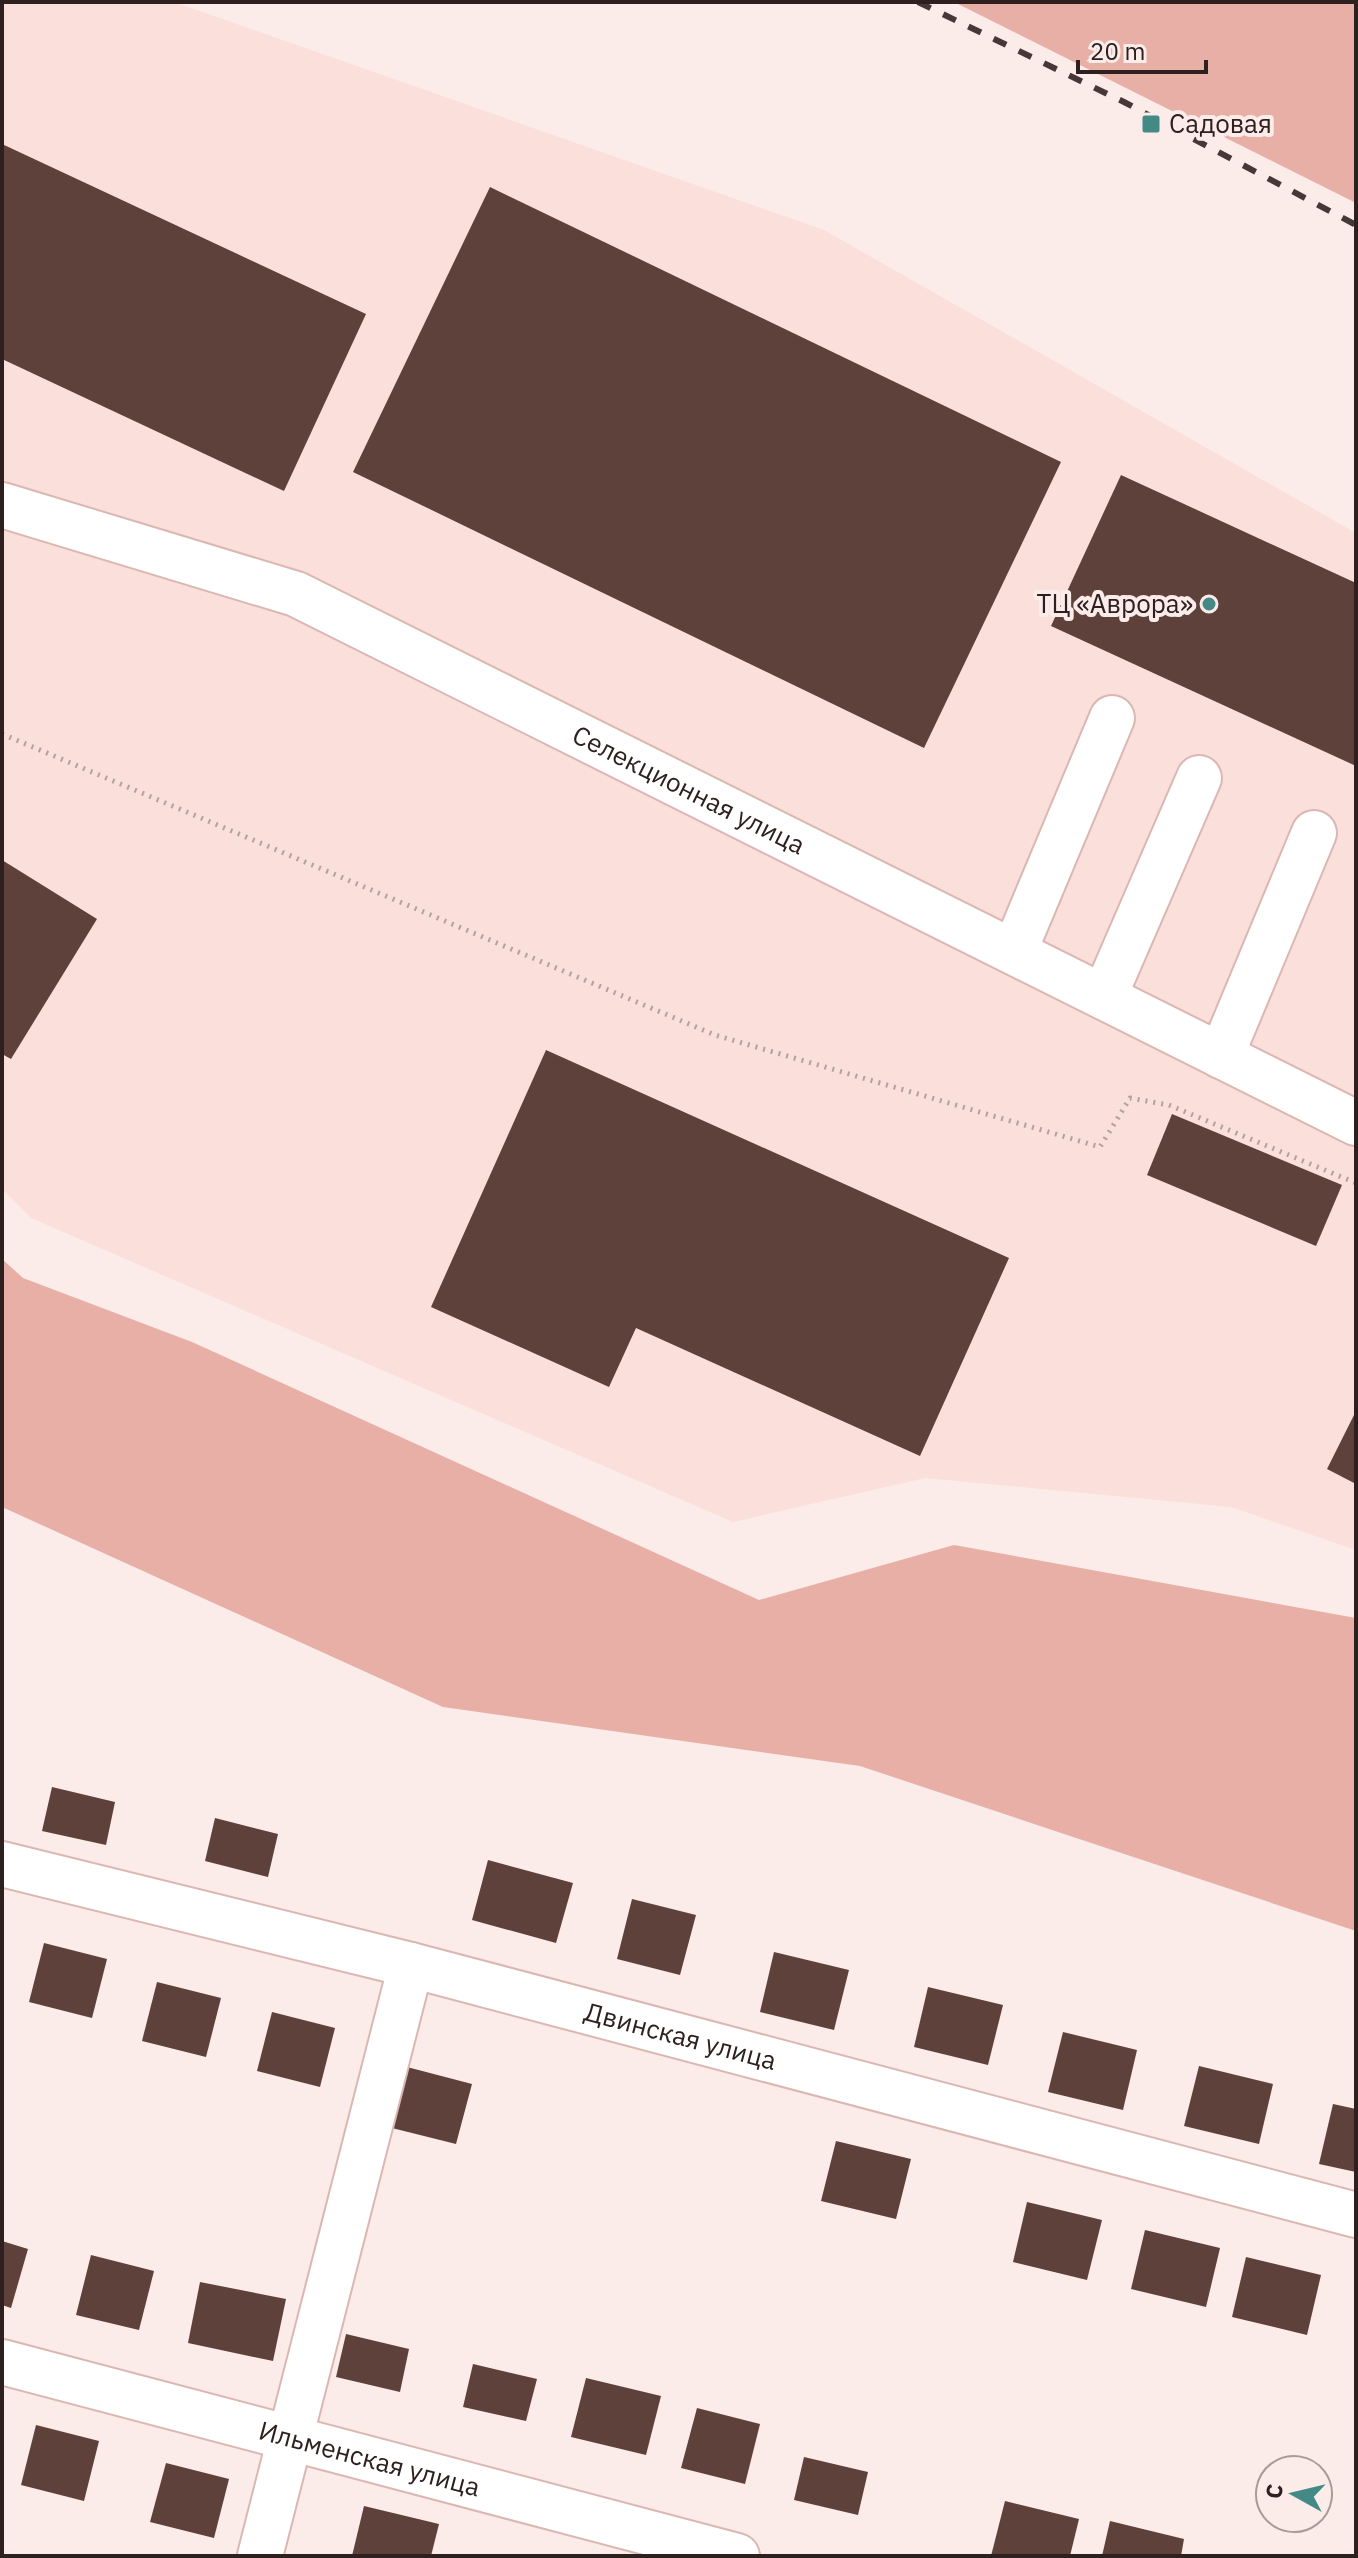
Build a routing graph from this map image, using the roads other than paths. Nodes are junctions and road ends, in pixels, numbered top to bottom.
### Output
1 (2, 505) edge
2 (1112, 718) dead end
3 (1199, 778) dead end
4 (1314, 833) dead end
5 (1014, 952) junction
6 (1104, 997) junction
7 (1221, 1056) junction
8 (1353, 1113) edge
9 (2, 1864) edge
10 (411, 1965) junction
11 (1356, 2215) edge
12 (2, 2362) edge
13 (289, 2437) junction
14 (260, 2556) edge
15 (737, 2556) edge

1 - 5 street, Селекционная улица
2 - 5 street
3 - 6 street
4 - 7 street
5 - 6 street, Селекционная улица
6 - 7 street, Селекционная улица
7 - 8 street, Селекционная улица
9 - 10 street, Двинская улица
10 - 11 street, Двинская улица
10 - 13 street
12 - 13 street, Ильменская улица
13 - 14 street
13 - 15 street, Ильменская улица

